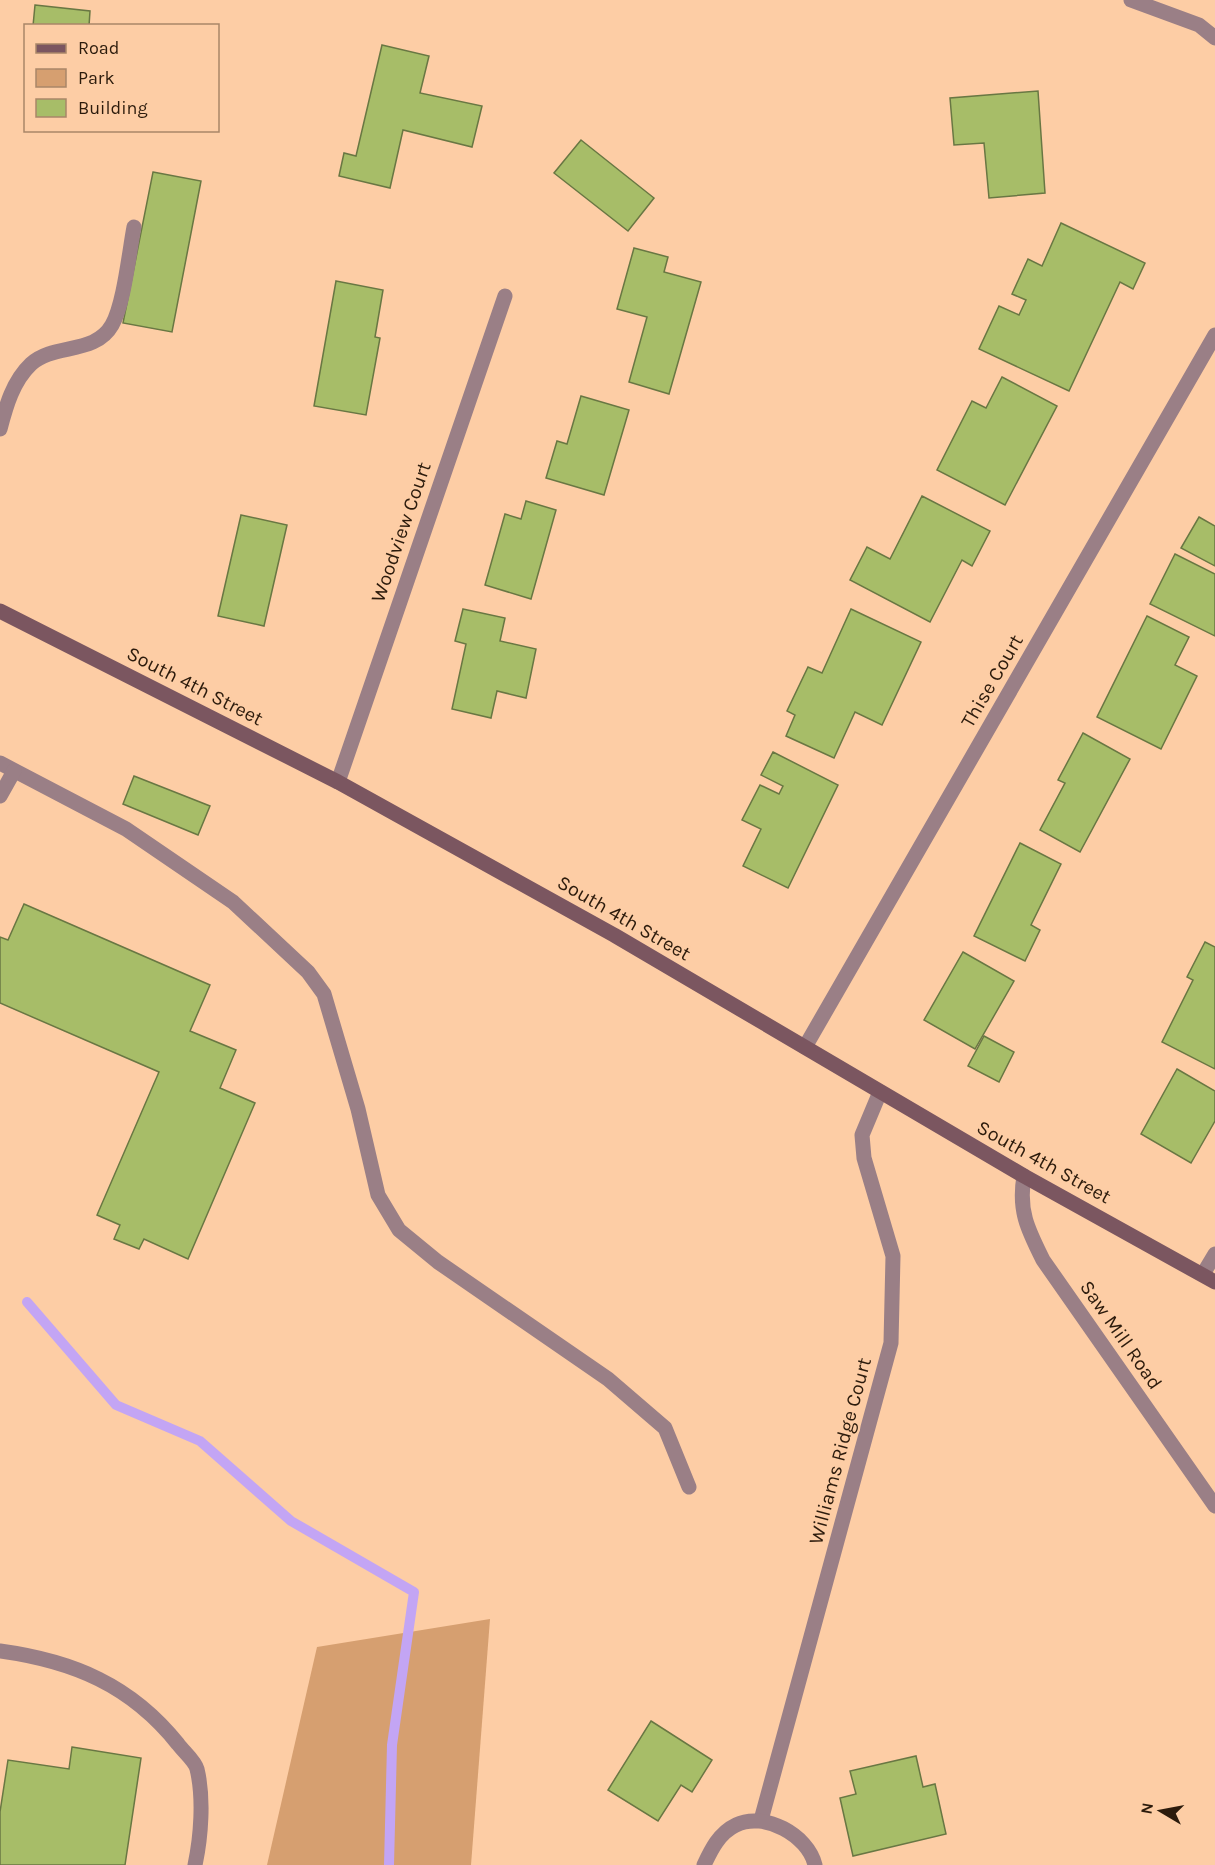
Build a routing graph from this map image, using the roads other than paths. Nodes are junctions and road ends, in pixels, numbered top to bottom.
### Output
1 (1131, 0) edge
2 (1215, 38) edge
3 (134, 227) dead end
4 (505, 296) dead end
5 (1215, 335) edge
6 (0, 429) edge
7 (0, 611) edge
8 (7, 767) edge
9 (338, 782) junction
10 (0, 796) edge
11 (805, 1047) junction
12 (880, 1092) junction
13 (1024, 1176) junction
14 (1215, 1254) edge
15 (1209, 1278) edge
16 (689, 1487) dead end
17 (1215, 1506) edge
18 (0, 1651) edge
19 (761, 1820) junction
20 (195, 1865) edge
21 (704, 1865) edge
22 (815, 1865) edge

1 - 2 street
3 - 6 street
4 - 9 street, Woodview Court
5 - 11 street, Thise Court
7 - 9 main road, South 4th Street
8 - 10 street
8 - 16 street
9 - 11 main road, South 4th Street
11 - 12 main road, South 4th Street
12 - 13 main road, South 4th Street
12 - 19 street, Williams Ridge Court
13 - 15 main road, South 4th Street
13 - 17 street, Saw Mill Road
14 - 15 street
18 - 20 street
19 - 21 street
19 - 22 street

